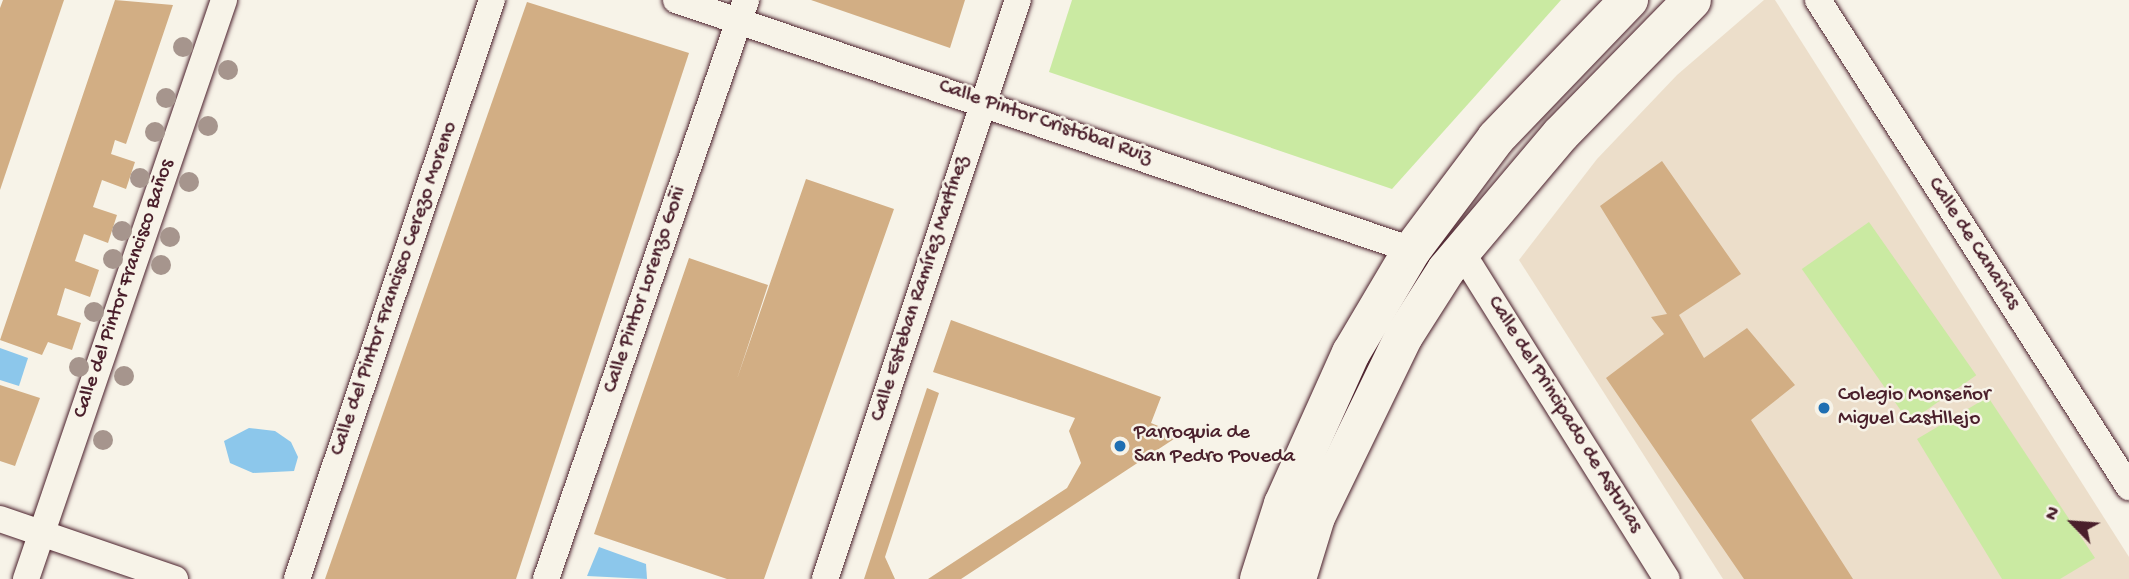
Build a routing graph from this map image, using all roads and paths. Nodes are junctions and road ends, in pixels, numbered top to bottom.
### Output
1 (224, 0) edge
2 (492, 0) edge
3 (676, 0) edge
4 (1018, 0) edge
5 (1629, 0) edge
6 (1692, 0) edge
7 (1818, 0) edge
8 (743, 11) edge
9 (983, 102) junction
10 (1412, 250) junction
11 (1461, 251) junction
12 (2129, 487) edge
13 (0, 519) edge
14 (41, 533) junction
15 (26, 579) edge
16 (175, 579) edge
17 (297, 579) edge
18 (546, 579) edge
19 (825, 579) edge
20 (1259, 579) edge
21 (1297, 579) edge
22 (1667, 579) edge

1 - 14 street, Calle del Pintor Francisco Baños
2 - 17 street, Calle del Pintor Francisco Cerezo Moreno
3 - 8 street, Calle Pintor Cristóbal Ruiz
4 - 9 street, Calle Esteban Ramírez Martínez
5 - 10 main road
6 - 11 main road
7 - 12 street, Calle de Canarias
8 - 9 street, Calle Pintor Cristóbal Ruiz
8 - 18 street, Calle Pintor Lorenzo Goñi
9 - 10 street, Calle Pintor Cristóbal Ruiz
9 - 19 street, Calle Esteban Ramírez Martínez
10 - 20 main road
11 - 21 main road
11 - 22 street, Calle del Principado de Asturias
13 - 14 street
14 - 15 street, Calle del Pintor Francisco Baños
14 - 16 street

